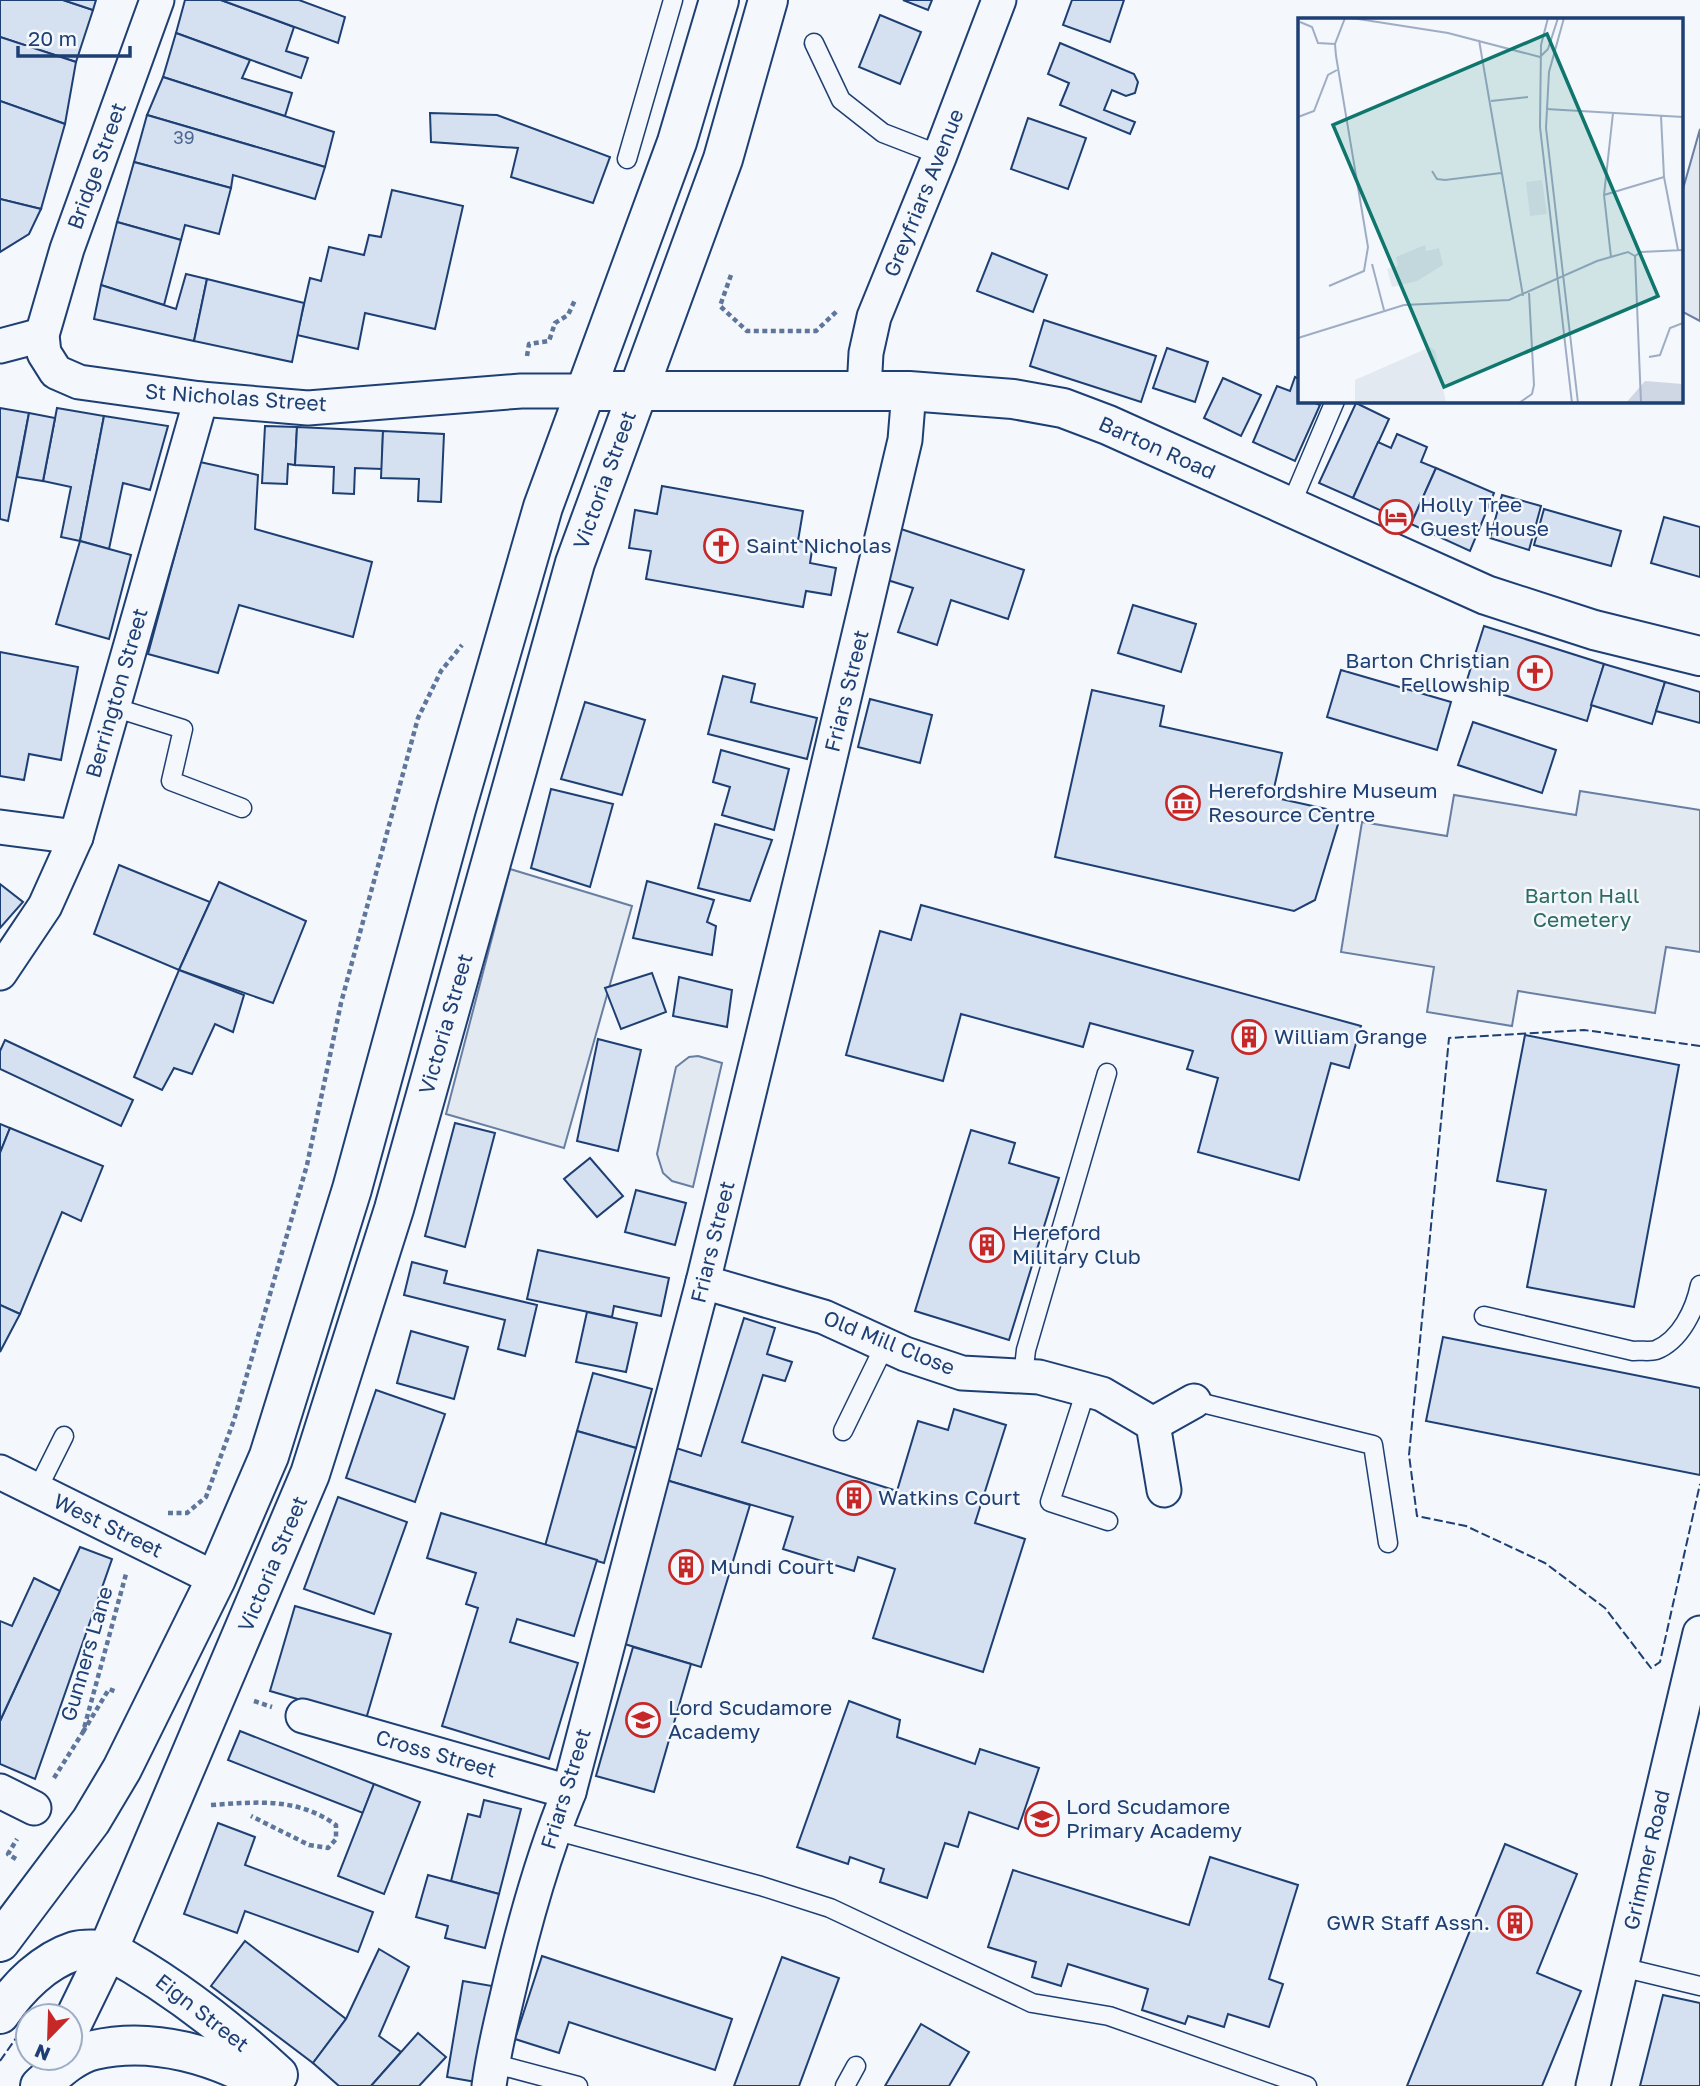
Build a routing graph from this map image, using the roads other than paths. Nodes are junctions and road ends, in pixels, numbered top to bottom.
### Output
1 (157, 0) edge
2 (673, 0) edge
3 (719, 0) edge
4 (768, 0) edge
5 (999, 0) edge
6 (814, 43) dead end
7 (940, 155) junction
8 (627, 159) dead end
9 (42, 335) junction
10 (0, 346) edge
11 (638, 390) junction
12 (864, 390) junction
13 (584, 391) junction
14 (909, 391) junction
15 (201, 399) junction
16 (1335, 402) edge
17 (1290, 507) junction
18 (1700, 656) edge
19 (113, 707) junction
20 (242, 808) dead end
21 (0, 827) edge
22 (76, 837) junction
23 (0, 973) edge
24 (1107, 1073) dead end
25 (703, 1282) junction
26 (1700, 1285) edge
27 (1698, 1307) edge
28 (1484, 1316) dead end
29 (884, 1345) junction
30 (1023, 1376) junction
31 (1086, 1390) junction
32 (1194, 1401) joint
33 (1153, 1424) junction
34 (843, 1431) dead end
35 (64, 1436) dead end
36 (0, 1472) edge
37 (37, 1490) junction
38 (1164, 1490) dead end
39 (1108, 1521) dead end
40 (1388, 1543) dead end
41 (216, 1579) junction
42 (1700, 1633) edge
43 (303, 1716) road end
44 (0, 1791) edge
45 (569, 1792) junction
46 (34, 1808) road end
47 (554, 1830) junction
48 (0, 1942) edge
49 (108, 1950) junction
50 (1621, 1967) junction
51 (1700, 1986) edge
52 (83, 2002) edge
53 (0, 2014) edge
54 (856, 2066) dead end
55 (491, 2074) edge
56 (40, 2086) edge
57 (270, 2086) edge
58 (290, 2086) edge
59 (578, 2086) edge
60 (845, 2086) edge
61 (1307, 2086) edge
62 (1593, 2086) edge

1 - 9 street, Bridge Street
2 - 8 lane
3 - 13 main road
4 - 11 main road, Victoria Street
5 - 7 street, Greyfriars Avenue
6 - 7 lane
7 - 12 street, Greyfriars Avenue
9 - 10 street
9 - 15 street, St Nicholas Street
11 - 12 main road, Barton Road
11 - 13 main road, Barton Road
11 - 49 main road, Victoria Street
12 - 14 main road, Barton Road
13 - 15 street, St Nicholas Street
13 - 41 main road
14 - 17 main road, Barton Road
14 - 25 street, Friars Street
15 - 19 street, Berrington Street
16 - 17 lane
17 - 18 main road, Barton Road
19 - 20 lane
19 - 22 street, Berrington Street
21 - 22 street
22 - 23 street, Berrington Street
24 - 30 lane
25 - 29 street, Old Mill Close
25 - 45 street, Friars Street
26 - 27 lane
27 - 28 lane
29 - 30 street, Old Mill Close
29 - 34 lane
30 - 31 street, Old Mill Close
31 - 33 street, Old Mill Close
31 - 39 lane
32 - 33 street
32 - 40 lane
33 - 38 street
35 - 37 lane
36 - 37 street, West Street
37 - 41 street, West Street
41 - 48 main road
42 - 50 street, Grimmer Road
43 - 45 street, Cross Street
44 - 46 street
45 - 47 street, Friars Street
47 - 55 street, Friars Street
47 - 61 lane
49 - 52 main road, Victoria Street
49 - 53 main road
49 - 58 main road, Eign Street
50 - 51 lane
50 - 62 street, Grimmer Road
54 - 60 lane
55 - 59 lane
56 - 57 main road, Eign Street

